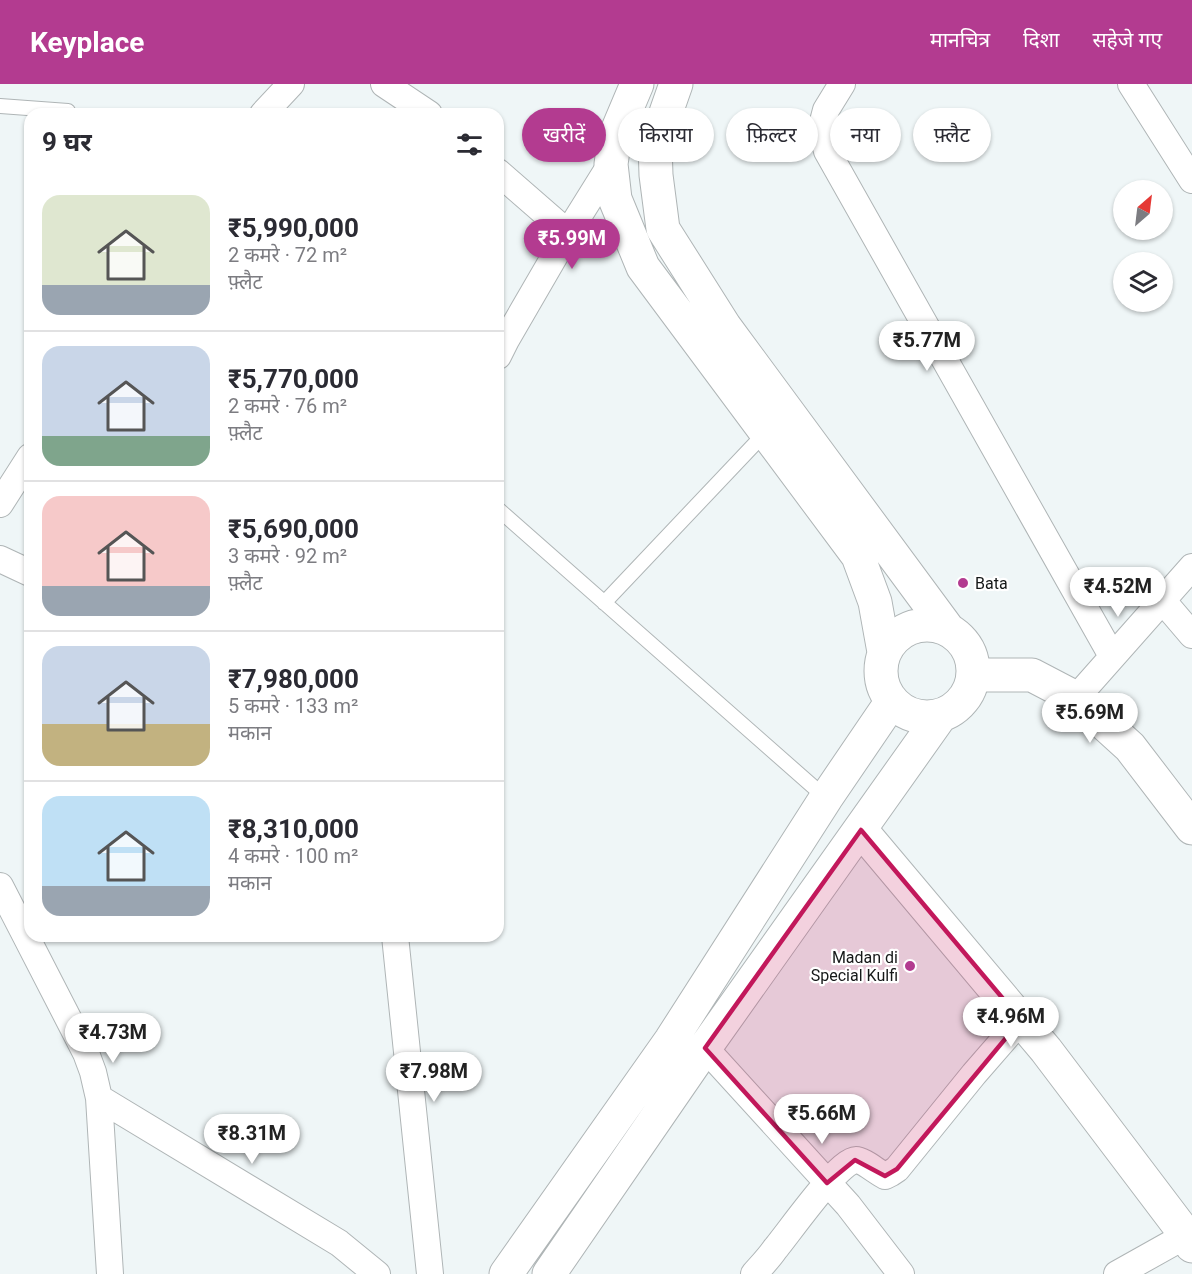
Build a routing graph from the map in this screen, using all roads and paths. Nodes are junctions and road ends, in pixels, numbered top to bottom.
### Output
1 (291, 84) edge
2 (384, 84) edge
3 (637, 84) edge
4 (676, 84) edge
5 (842, 84) edge
6 (1131, 84) edge
7 (0, 106) edge
8 (27, 108) edge
9 (269, 108) edge
10 (420, 108) edge
11 (611, 164) junction
12 (504, 177) edge
13 (1192, 180) edge
14 (568, 233) junction
15 (504, 344) edge
16 (766, 432) junction
17 (24, 466) edge
18 (0, 504) edge
19 (504, 514) edge
20 (0, 559) edge
21 (1192, 567) edge
22 (24, 570) edge
23 (1163, 601) junction
24 (604, 603) junction
25 (947, 628) junction
26 (1192, 635) edge
27 (884, 652) junction
28 (1112, 656) junction
29 (974, 675) junction
30 (1076, 698) junction
31 (892, 701) junction
32 (941, 716) junction
33 (826, 798) junction
34 (1192, 828) edge
35 (861, 830) junction
36 (0, 886) edge
37 (24, 933) edge
38 (29, 942) edge
39 (397, 942) edge
40 (1022, 1020) junction
41 (705, 1048) junction
42 (99, 1098) junction
43 (827, 1183) junction
44 (1190, 1237) edge
45 (110, 1274) edge
46 (377, 1274) edge
47 (430, 1274) edge
48 (506, 1274) edge
49 (549, 1274) edge
50 (754, 1274) edge
51 (901, 1274) edge
52 (1117, 1274) edge

1 - 9 street
2 - 10 street
3 - 11 main road
4 - 25 main road
5 - 28 street
6 - 13 street
7 - 8 lane
11 - 14 street
11 - 16 main road
12 - 14 street
14 - 15 street
16 - 24 lane
16 - 27 main road
17 - 18 street
19 - 24 lane
20 - 22 street
21 - 23 street
23 - 26 street
23 - 28 street
24 - 33 lane
25 - 27 main road
25 - 29 main road
27 - 31 main road
28 - 30 street
29 - 30 main road
29 - 32 main road
30 - 34 main road
31 - 32 main road
31 - 33 main road
32 - 35 main road
33 - 48 main road
35 - 40 main road
35 - 41 main road
36 - 37 street
38 - 42 street
39 - 47 street
40 - 43 street
40 - 44 main road
41 - 43 street
41 - 49 main road
42 - 45 street
42 - 46 street
43 - 50 street
43 - 51 street
44 - 52 street

